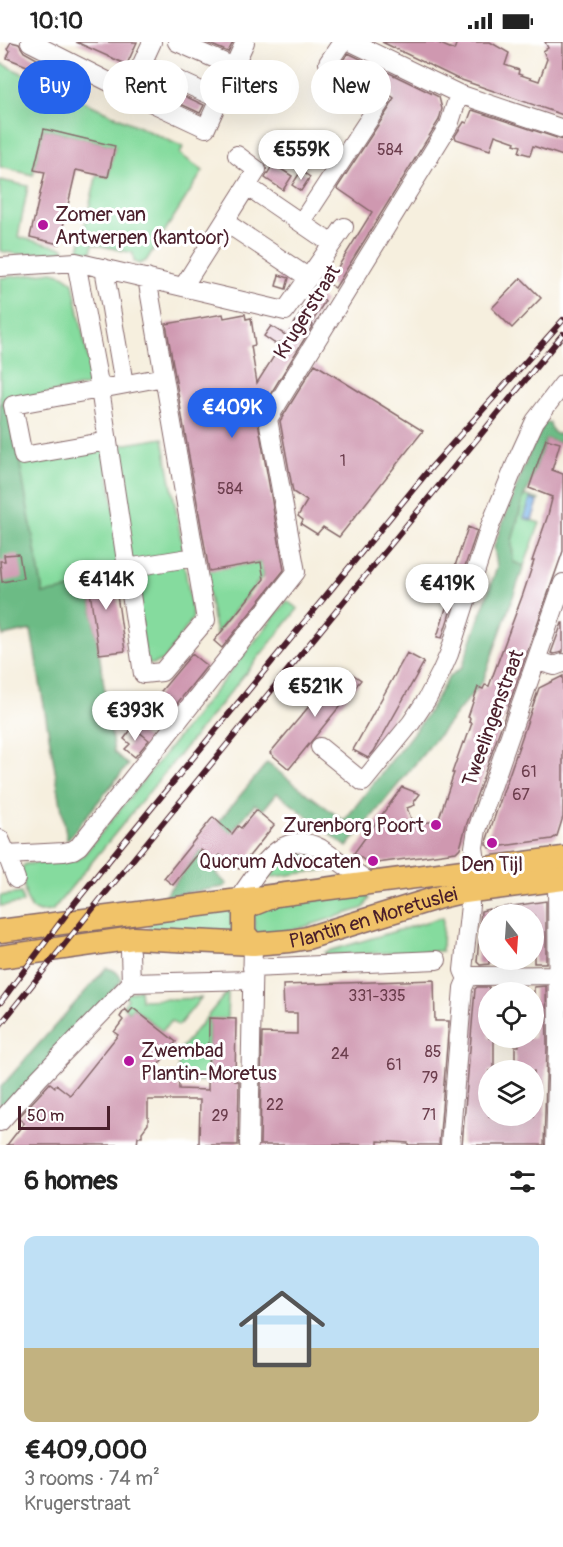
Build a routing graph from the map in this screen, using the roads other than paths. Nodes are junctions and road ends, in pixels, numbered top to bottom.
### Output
1 (30, 42) edge
2 (152, 42) edge
3 (177, 42) edge
4 (245, 42) edge
5 (342, 42) edge
6 (351, 42) edge
7 (144, 60) edge
8 (218, 60) edge
9 (237, 60) edge
10 (103, 79) edge
11 (459, 94) junction
12 (176, 114) edge
13 (212, 114) edge
14 (563, 129) edge
15 (237, 155) dead end
16 (247, 186) junction
17 (225, 222) junction
18 (301, 223) junction
19 (344, 227) dead end
20 (332, 244) junction
21 (76, 262) junction
22 (0, 267) edge
23 (104, 268) junction
24 (147, 278) junction
25 (309, 278) junction
26 (183, 287) junction
27 (164, 376) junction
28 (124, 384) junction
29 (563, 384) edge
30 (100, 389) junction
31 (108, 441) junction
32 (195, 557) junction
33 (127, 568) junction
34 (563, 583) edge
35 (537, 661) junction
36 (563, 663) edge
37 (320, 747) dead end
38 (3, 847) edge
39 (477, 870) junction
40 (561, 872) edge
41 (16, 879) dead end
42 (369, 882) junction
43 (468, 892) junction
44 (278, 895) junction
45 (238, 899) junction
46 (351, 925) junction
47 (0, 931) edge
48 (253, 944) junction
49 (130, 952) dead end
50 (0, 957) edge
51 (437, 960) dead end
52 (252, 974) junction
53 (558, 975) junction
54 (467, 979) junction
55 (131, 983) junction
56 (560, 1047) edge
57 (0, 1122) edge
58 (249, 1145) edge
59 (450, 1145) edge
60 (555, 1145) edge

1 - 10 street
2 - 7 street
3 - 8 street
4 - 9 street
5 - 18 street
6 - 11 street
11 - 14 street
11 - 38 street, Krugerstraat
12 - 13 street
15 - 16 street
16 - 17 street
16 - 18 street
17 - 25 street
17 - 26 street
18 - 20 street
19 - 20 street
20 - 25 street
21 - 22 street
21 - 23 street
21 - 30 street
23 - 24 street
23 - 28 street
24 - 26 street
24 - 27 street
25 - 26 street
27 - 28 street
27 - 32 street
28 - 30 street
29 - 37 street
30 - 31 street
30 - 31 street
31 - 33 street
32 - 33 street
32 - 33 street
34 - 35 street, Tweelingenstraat
35 - 36 street
35 - 39 street, Tweelingenstraat
38 - 41 street
39 - 40 main road, Plantin en Moretuslei
39 - 42 main road, Plantin en Moretuslei
40 - 43 main road, Plantin en Moretuslei
40 - 53 street
42 - 44 main road, Plantin en Moretuslei
42 - 45 street, Plantin en Moretuslei
42 - 46 main road
43 - 46 main road, Plantin en Moretuslei
43 - 54 street
44 - 45 main road, Plantin en Moretuslei
44 - 48 main road
45 - 47 main road, Plantin en Moretuslei
46 - 48 main road, Plantin en Moretuslei
48 - 50 main road, Plantin en Moretuslei
48 - 52 street
49 - 55 street
51 - 52 street, Plantin en Moretuslei
52 - 55 street, Plantin en Moretuslei
52 - 58 street
53 - 54 street
53 - 56 street
54 - 59 street
55 - 57 street
56 - 60 street

